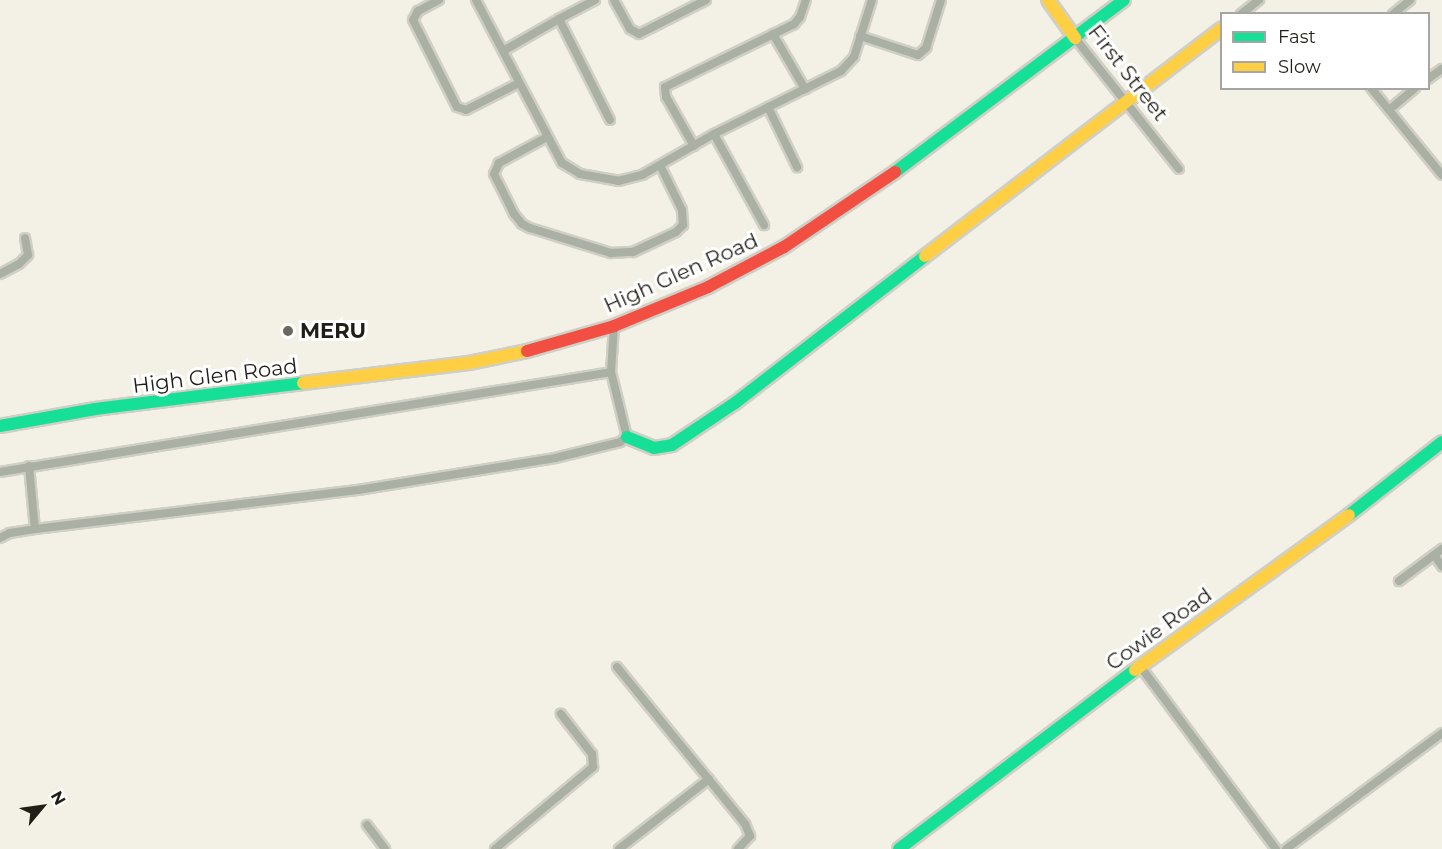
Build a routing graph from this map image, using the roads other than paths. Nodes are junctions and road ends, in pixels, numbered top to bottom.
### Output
1 (439, 0) edge
2 (476, 0) edge
3 (595, 0) edge
4 (614, 0) edge
5 (706, 0) edge
6 (806, 0) edge
7 (872, 0) edge
8 (941, 0) edge
9 (1048, 0) edge
10 (1124, 0) edge
11 (1258, 0) edge
12 (1410, 0) edge
13 (1243, 12) edge
14 (1395, 12) edge
15 (559, 19) junction
16 (1220, 29) edge
17 (773, 34) junction
18 (860, 36) junction
19 (1075, 38) junction
20 (503, 51) junction
21 (519, 83) junction
22 (805, 88) junction
23 (1373, 90) edge
24 (1413, 90) edge
25 (1126, 102) junction
26 (768, 107) junction
27 (1389, 110) junction
28 (610, 120) dead end
29 (714, 134) junction
30 (547, 137) junction
31 (694, 146) junction
32 (660, 165) junction
33 (798, 167) dead end
34 (1179, 169) dead end
35 (1442, 175) edge
36 (764, 225) dead end
37 (25, 238) dead end
38 (0, 274) edge
39 (614, 326) junction
40 (611, 372) junction
41 (0, 426) edge
42 (627, 437) junction
43 (1442, 442) edge
44 (29, 466) junction
45 (0, 472) edge
46 (35, 529) junction
47 (0, 538) edge
48 (1442, 549) edge
49 (1434, 555) junction
50 (1442, 566) edge
51 (1399, 581) dead end
52 (1140, 666) junction
53 (617, 667) dead end
54 (561, 714) dead end
55 (1442, 733) edge
56 (709, 779) junction
57 (367, 825) dead end
58 (385, 849) edge
59 (495, 849) edge
60 (620, 849) edge
61 (738, 849) edge
62 (899, 849) edge
63 (1276, 849) edge
64 (1286, 849) edge

1 - 21 street
2 - 20 street
3 - 15 street
4 - 5 street
6 - 17 street
7 - 18 street
8 - 18 street
9 - 19 street, First Street
10 - 19 street, High Glen Road
11 - 13 street
12 - 14 street
15 - 20 street
15 - 28 street
16 - 25 street
17 - 22 street
17 - 31 street
18 - 22 street
19 - 25 street, First Street
19 - 39 street, High Glen Road
20 - 21 street
21 - 30 street
22 - 26 street
23 - 27 street
24 - 27 street
25 - 34 street, First Street
25 - 42 street
26 - 29 street
26 - 33 street
27 - 35 street
29 - 31 street
29 - 36 street
30 - 32 street
30 - 32 street
31 - 32 street
37 - 38 street
39 - 40 street
39 - 41 street, High Glen Road
40 - 42 street
40 - 44 street
42 - 46 street
43 - 52 street, Cowie Road
44 - 45 street
44 - 46 street
46 - 47 street
48 - 49 street
49 - 50 street
49 - 51 street
52 - 62 street, Cowie Road
52 - 63 street
53 - 56 street
54 - 59 street
55 - 64 street
56 - 60 street
56 - 61 street
57 - 58 street

